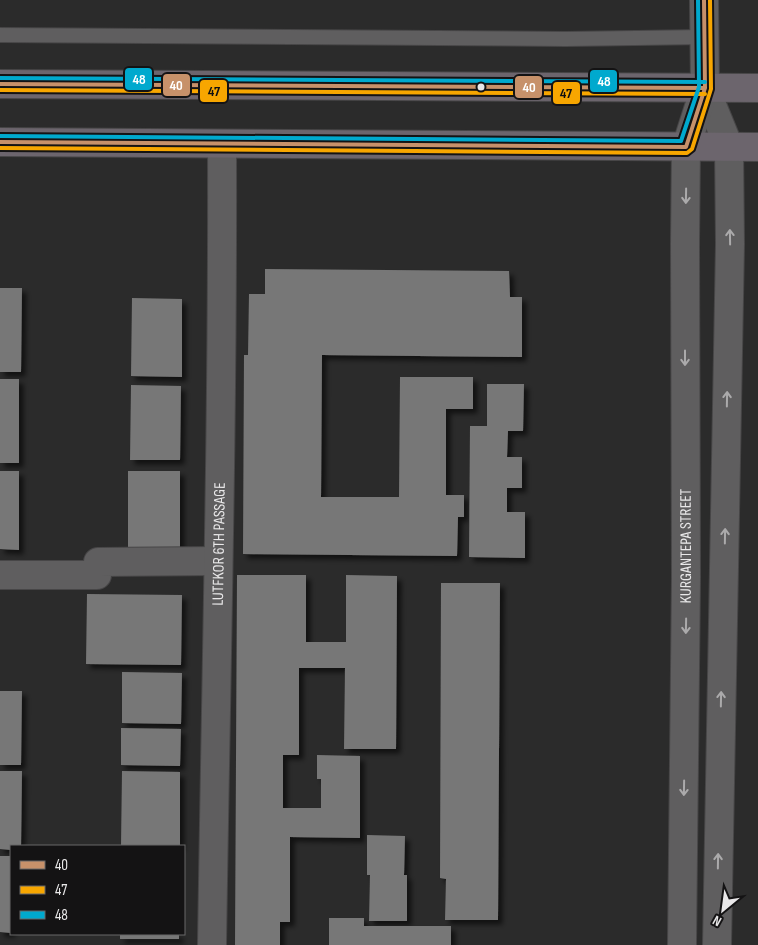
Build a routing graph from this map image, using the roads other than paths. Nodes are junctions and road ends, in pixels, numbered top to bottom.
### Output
1 (704, 0) edge
2 (0, 36) edge
3 (704, 37) junction
4 (0, 84) edge
5 (706, 88) junction
6 (758, 88) edge
7 (0, 142) edge
8 (222, 144) junction
9 (686, 147) junction
10 (729, 147) junction
11 (758, 147) edge
12 (218, 561) junction
13 (0, 575) edge
14 (212, 945) edge
15 (682, 945) edge
16 (717, 945) edge

1 - 3 main road
2 - 3 lane
3 - 5 main road
4 - 5 main road
5 - 6 main road
5 - 9 main road, KURGANTEPA STREET
5 - 10 main road
7 - 8 main road
8 - 9 main road
8 - 12 main road, LUTFKOR 6TH PASSAGE
9 - 10 main road
9 -> 15 main road, KURGANTEPA STREET
10 - 11 main road
16 -> 10 main road
12 - 13 main road
12 - 14 main road, LUTFKOR 6TH PASSAGE

